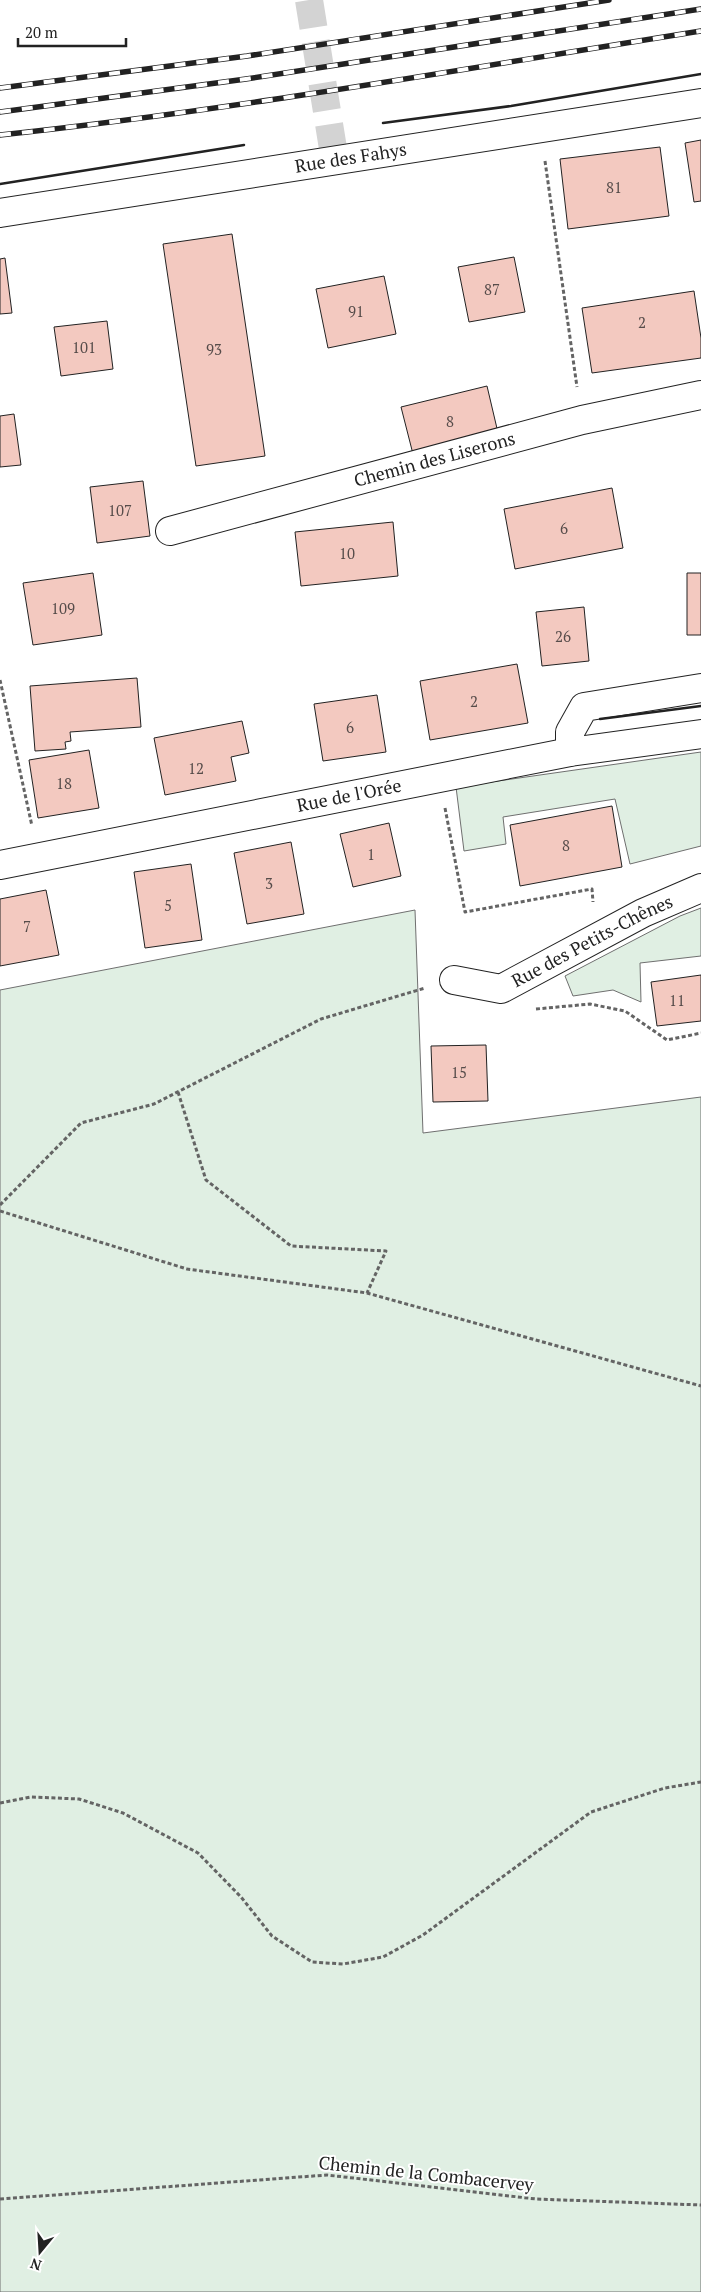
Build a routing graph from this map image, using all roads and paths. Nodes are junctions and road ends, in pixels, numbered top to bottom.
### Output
1 (701, 103) edge
2 (544, 159) dead end
3 (0, 213) edge
4 (701, 395) edge
5 (582, 420) junction
6 (170, 531) dead end
7 (0, 680) edge
8 (701, 688) edge
9 (701, 734) edge
10 (570, 752) junction
11 (440, 777) junction
12 (33, 832) dead end
13 (0, 865) edge
14 (701, 888) edge
15 (593, 908) dead end
16 (454, 980) joint
17 (501, 989) junction
18 (701, 1033) edge
19 (178, 1092) junction
20 (0, 1205) edge
21 (0, 1211) edge
22 (367, 1293) junction
23 (701, 1386) edge
24 (701, 1782) edge
25 (0, 1803) edge
26 (0, 2199) edge
27 (701, 2205) edge

1 - 3 street, Rue des Fahys
2 - 5 path
4 - 5 street, Chemin des Liserons
5 - 6 street, Chemin des Liserons
7 - 12 path
8 - 10 street
9 - 10 street, Rue de l'Orée
10 - 11 street, Rue de l'Orée
11 - 13 street, Rue de l'Orée
11 - 15 path
14 - 17 street, Rue des Petits-Chênes
16 - 17 street, Rue des Petits-Chênes
16 - 19 path
17 - 18 path
19 - 20 path
19 - 22 path
21 - 22 path
22 - 23 path
24 - 25 path
26 - 27 path, Chemin de la Combacervey

